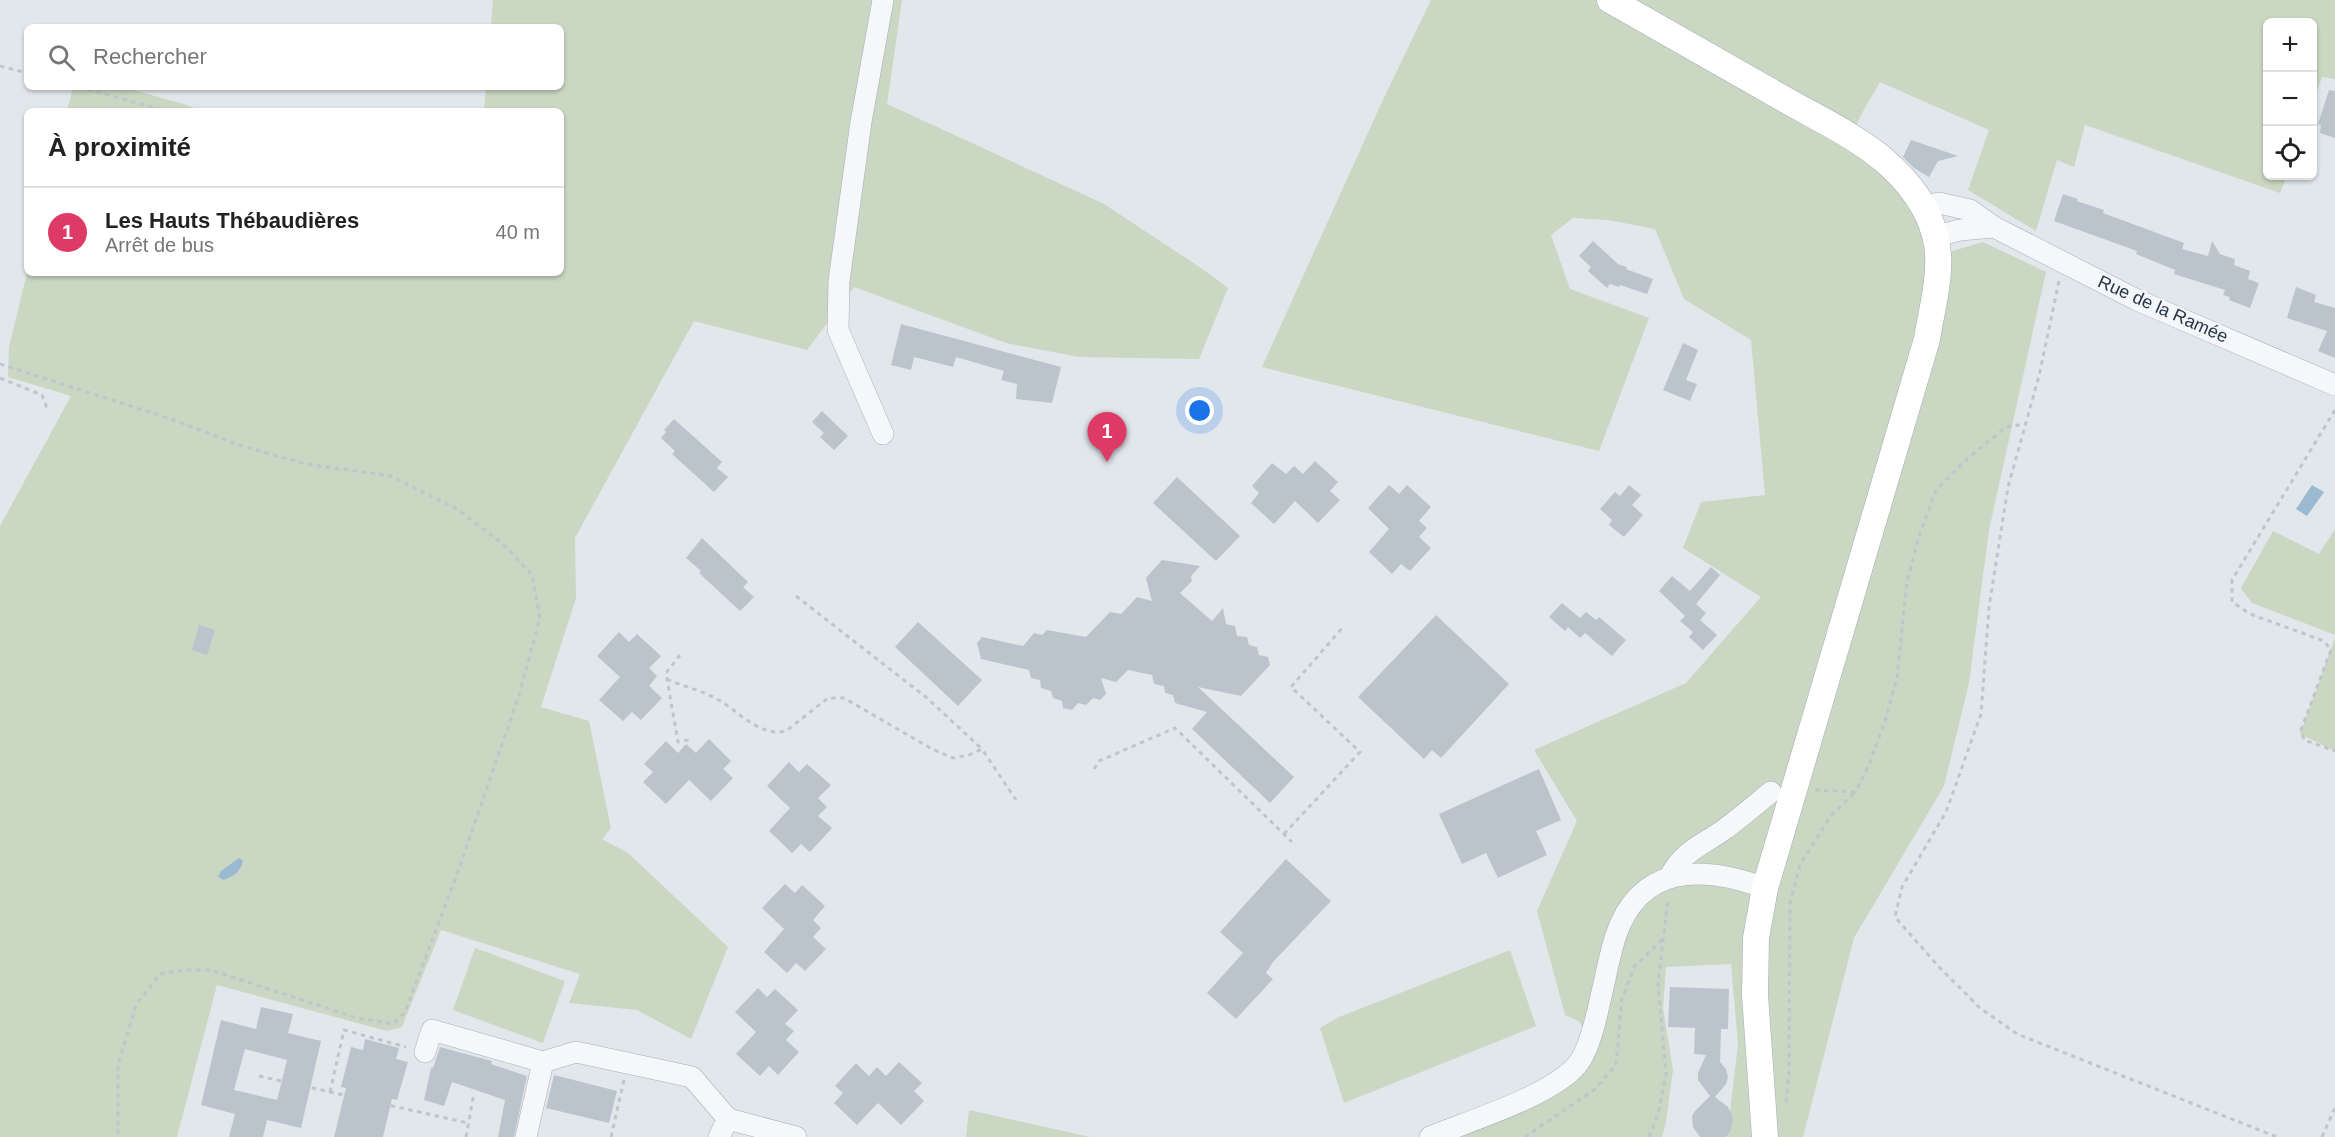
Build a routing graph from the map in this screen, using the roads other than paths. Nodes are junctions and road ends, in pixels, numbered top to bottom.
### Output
1 (884, 0) edge
2 (1610, 0) edge
3 (1924, 206) junction
4 (1994, 227) junction
5 (1936, 237) junction
6 (2335, 384) edge
7 (883, 434) dead end
8 (1771, 792) dead end
9 (1670, 877) junction
10 (1765, 888) junction
11 (425, 1052) road end
12 (543, 1062) junction
13 (723, 1128) edge
14 (526, 1137) edge
15 (796, 1137) edge
16 (1430, 1137) edge
17 (1765, 1137) edge

1 - 7 street
2 - 3 main road
3 - 4 street, Rue de la Ramée
3 - 5 main road
4 - 5 street
4 - 6 street, Rue de la Ramée
5 - 10 main road
8 - 9 street
9 - 10 street
9 - 16 street
10 - 17 main road
11 - 12 street
12 - 13 street
12 - 14 street
13 - 15 street

